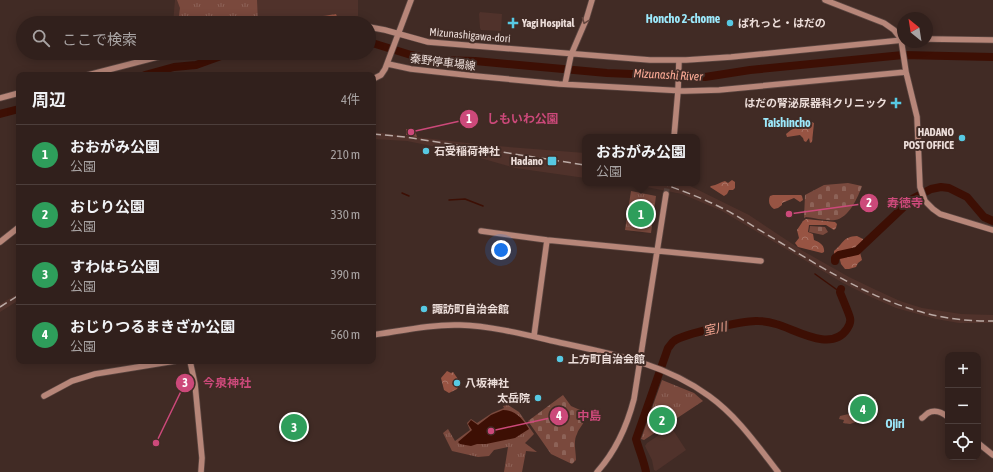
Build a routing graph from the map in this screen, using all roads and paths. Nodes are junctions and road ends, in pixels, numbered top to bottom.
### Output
1 (411, 0) edge
2 (592, 0) edge
3 (825, 0) edge
4 (376, 28) edge
5 (897, 34) edge
6 (398, 36) junction
7 (933, 39) edge
8 (897, 40) edge
9 (993, 40) edge
10 (903, 48) edge
11 (571, 56) junction
12 (146, 60) edge
13 (388, 62) junction
14 (679, 63) junction
15 (906, 71) junction
16 (100, 72) edge
17 (376, 77) edge
18 (565, 82) junction
19 (678, 88) junction
20 (16, 94) edge
21 (0, 98) edge
22 (674, 134) edge
23 (666, 194) tunnel mouth
24 (16, 229) edge
25 (993, 230) edge
26 (481, 231) dead end
27 (547, 240) junction
28 (0, 242) edge
29 (657, 251) junction
30 (761, 261) dead end
31 (376, 335) edge
32 (534, 336) junction
33 (641, 362) junction
34 (156, 364) edge
35 (191, 364) edge
36 (44, 396) dead end
37 (945, 415) edge
38 (922, 418) dead end
39 (981, 445) edge
40 (993, 455) edge
41 (201, 472) edge
42 (598, 472) edge
43 (778, 472) edge

1 - 6 street
2 -> 11 street
3 - 5 street
4 - 6 street, Mizunashigawa-dori
6 - 11 street, Mizunashigawa-dori
6 - 13 street
7 - 9 street
8 - 14 street, Mizunashigawa-dori
10 - 15 street
11 - 14 street, Mizunashigawa-dori
11 - 18 street
12 - 16 street
13 - 17 street
13 - 18 street, 秦野停車場線
14 - 19 street
15 - 19 street, 秦野停車場線
15 - 25 street
18 - 19 street, 秦野停車場線
19 - 22 street
20 - 21 street
23 - 29 street
24 - 28 street
26 - 27 street
27 - 29 street
27 - 32 street
29 - 30 street
29 - 33 street
31 - 32 street
32 - 33 street
33 - 42 street
33 - 43 street
34 - 36 street
35 - 41 street
37 - 38 street
39 - 40 street

